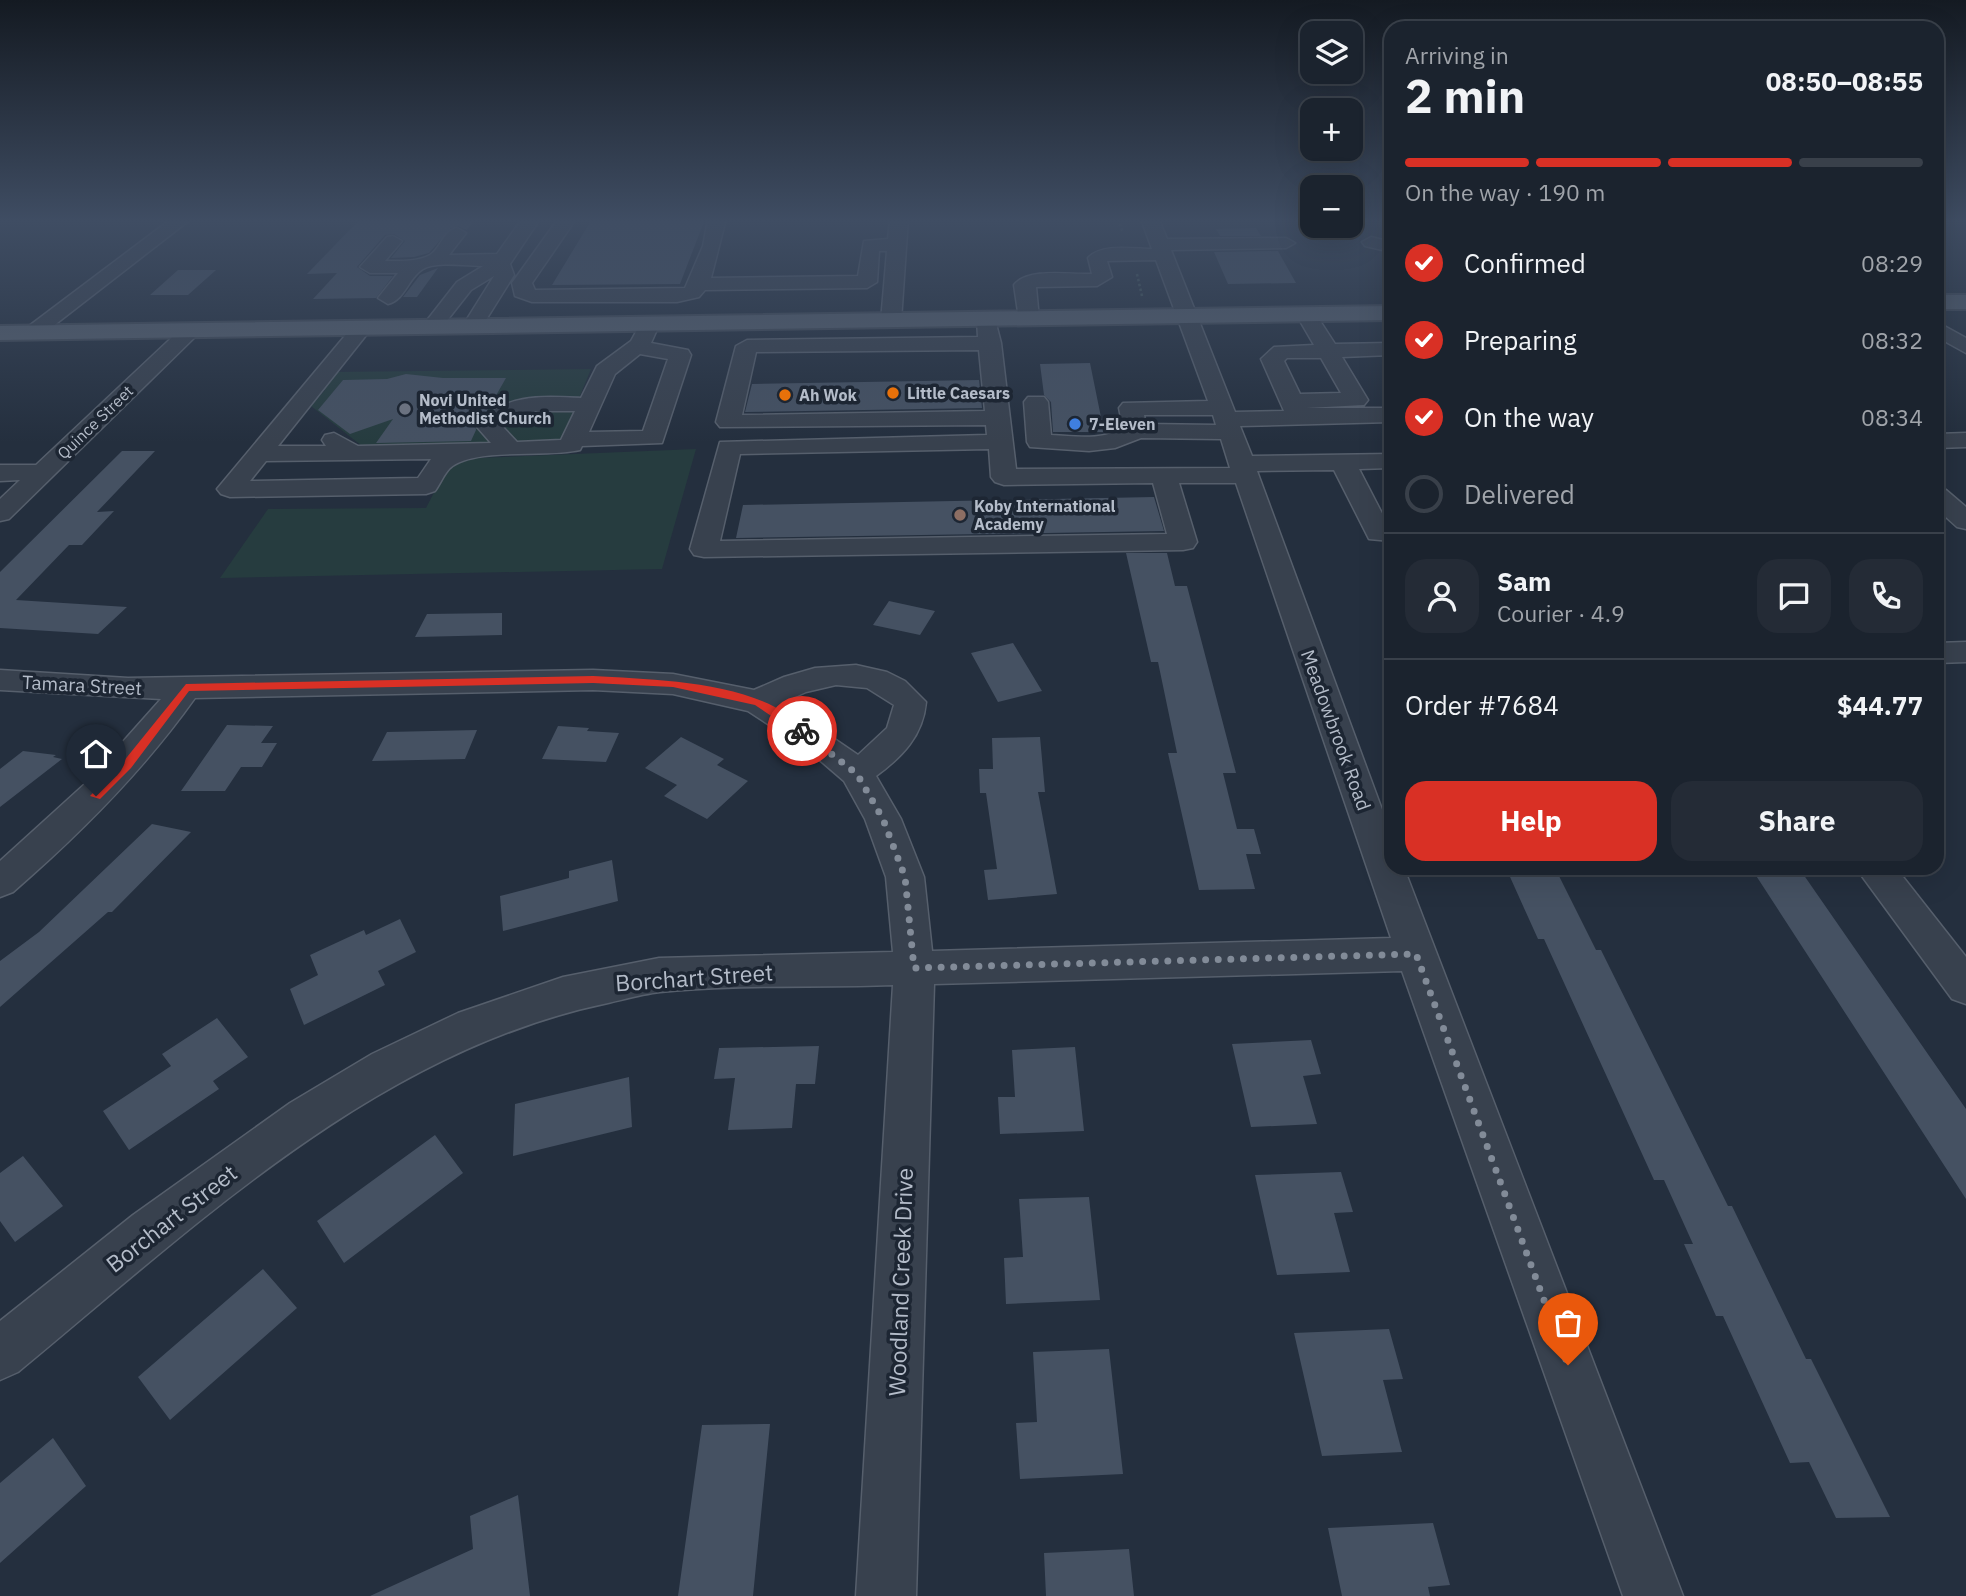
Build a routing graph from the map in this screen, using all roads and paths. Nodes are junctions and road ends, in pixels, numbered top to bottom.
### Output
1 (84, 293) edge
2 (111, 293) edge
3 (392, 293) edge
4 (458, 293) edge
5 (493, 293) edge
6 (526, 293) edge
7 (690, 293) edge
8 (894, 293) edge
9 (1025, 293) edge
10 (1179, 293) edge
11 (388, 298) dead end
12 (1944, 302) edge
13 (1966, 302) edge
14 (1384, 313) edge
15 (1306, 314) junction
16 (1187, 316) junction
17 (1029, 319) junction
18 (859, 321) junction
19 (891, 321) junction
20 (649, 325) junction
21 (472, 327) junction
22 (431, 328) junction
23 (361, 329) junction
24 (190, 331) junction
25 (64, 332) junction
26 (0, 333) edge
27 (32, 333) junction
28 (1944, 333) edge
29 (989, 343) junction
30 (857, 344) junction
31 (637, 347) junction
32 (1966, 347) edge
33 (1384, 349) edge
34 (1328, 351) junction
35 (965, 368) dead end
36 (854, 369) dead end
37 (740, 370) junction
38 (766, 370) dead end
39 (1036, 402) dead end
40 (590, 405) junction
41 (295, 409) junction
42 (1295, 409) junction
43 (1384, 415) edge
44 (1225, 420) junction
45 (999, 430) junction
46 (576, 439) junction
47 (1966, 440) edge
48 (1944, 441) edge
49 (337, 442) junction
50 (500, 450) junction
51 (258, 454) junction
52 (1384, 461) edge
53 (1343, 462) junction
54 (1242, 469) junction
55 (0, 472) edge
56 (43, 472) junction
57 (1164, 476) junction
58 (1944, 501) edge
59 (0, 513) edge
60 (1966, 521) edge
61 (1384, 533) edge
62 (1966, 652) edge
63 (1944, 653) edge
64 (0, 680) edge
65 (186, 688) junction
66 (758, 702) junction
67 (857, 774) junction
68 (1384, 865) edge
69 (1388, 875) edge
70 (1881, 875) edge
71 (0, 882) edge
72 (1416, 954) junction
73 (914, 968) junction
74 (1959, 968) edge
75 (0, 1354) edge
76 (887, 1596) edge
77 (1653, 1596) edge

1 - 27 street
2 - 25 street
3 - 11 street
4 - 22 street
5 - 21 street
6 - 7 street
8 - 19 street
9 - 17 street
10 - 16 street, Meadowbrook Road
12 - 13 main road
14 - 15 main road
15 - 16 main road
15 - 34 street
16 - 17 main road
16 - 44 street, Meadowbrook Road
17 - 29 main road
18 - 19 main road
18 - 20 main road
18 - 30 street
19 - 29 main road
20 - 21 main road
20 - 31 street
21 - 22 main road
22 - 23 main road
23 - 24 main road
23 - 41 street
24 - 25 main road
24 - 56 street, Quince Street
25 - 27 main road
26 - 27 main road
28 - 32 street
29 - 30 street
29 - 35 street
29 - 45 street
30 - 36 street
30 - 37 street
31 - 40 street
31 - 46 street
33 - 34 street
34 - 42 street
34 - 42 street
37 - 38 street
37 - 45 street
39 - 44 street
40 - 46 street
40 - 50 street
41 - 49 street
41 - 51 street
42 - 43 street
42 - 44 street
44 - 54 street, Meadowbrook Road
45 - 57 street
45 - 57 street
46 - 50 street
47 - 48 street
49 - 50 street
49 - 51 street
50 - 51 street
52 - 53 street
53 - 54 street
53 - 61 street
54 - 57 street
54 - 68 street, Meadowbrook Road
55 - 56 street
56 - 59 street, Quince Street
58 - 60 street
62 - 63 street
64 - 65 street, Tamara Street
65 - 66 street, Tamara Street
65 - 71 street
66 - 67 street, Tamara Street
66 - 67 street
67 - 73 street, Tamara Street
69 - 72 street, Meadowbrook Road
70 - 74 street
72 - 73 street, Borchart Street
72 - 77 street, Meadowbrook Road
73 - 75 street, Borchart Street
73 - 76 street, Woodland Creek Drive

